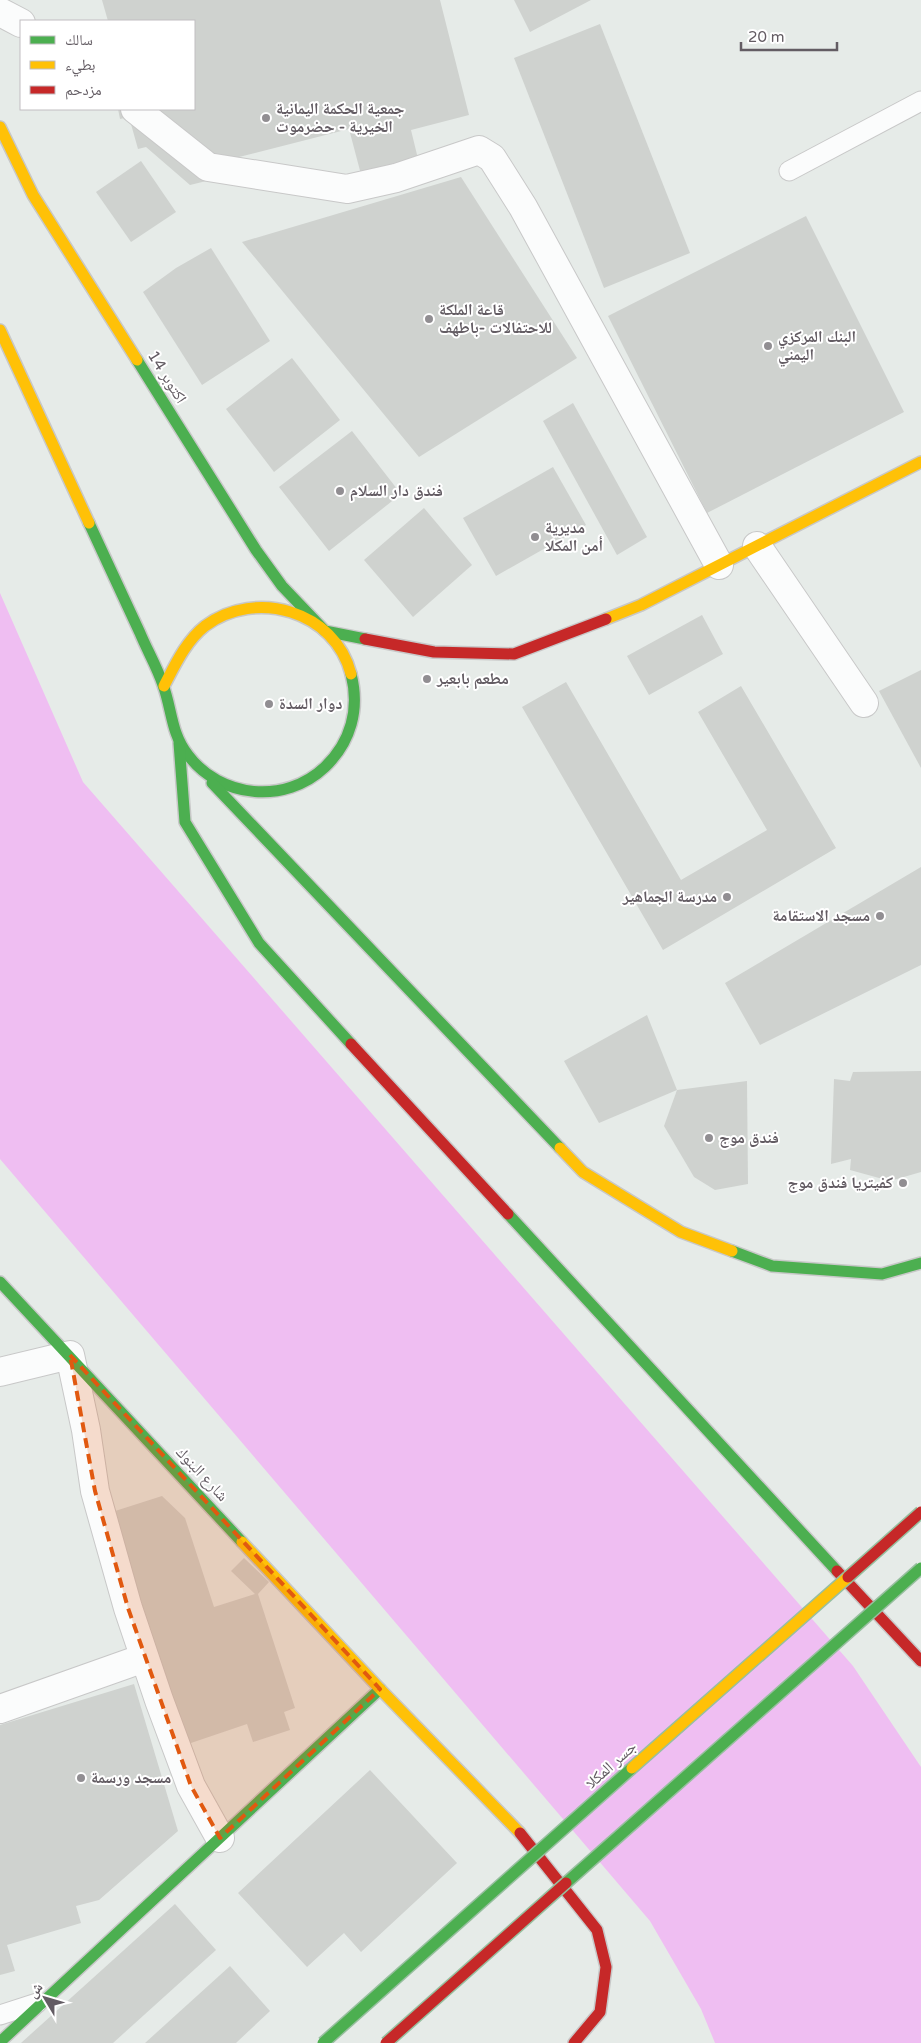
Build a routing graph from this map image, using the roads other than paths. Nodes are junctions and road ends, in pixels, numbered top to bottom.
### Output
1 (0, 12) edge
2 (20, 22) edge
3 (921, 101) edge
4 (136, 110) edge
5 (0, 127) edge
6 (789, 170) dead end
7 (0, 330) edge
8 (921, 462) edge
9 (757, 546) junction
10 (719, 565) junction
11 (325, 631) junction
12 (164, 686) junction
13 (864, 702) dead end
14 (179, 743) junction
15 (201, 771) junction
16 (921, 1263) edge
17 (0, 1282) edge
18 (70, 1356) junction
19 (0, 1372) edge
20 (921, 1512) edge
21 (921, 1568) edge
22 (144, 1658) junction
23 (921, 1660) edge
24 (380, 1689) junction
25 (0, 1710) edge
26 (220, 1838) junction
27 (44, 2001) junction
28 (0, 2015) edge
29 (0, 2042) edge
30 (324, 2043) edge
31 (386, 2043) edge
32 (574, 2043) edge

1 - 2 street
3 - 6 lane
4 - 10 street
5 - 11 main road, 14 اكتوبر
7 - 12 main road
8 - 9 main road
9 - 10 main road
9 - 13 street
10 - 11 main road
11 - 12 main road
11 - 15 main road
12 - 14 main road
14 - 15 main road
14 - 23 main road
15 - 16 main road
17 - 18 main road, شارع البنوك
18 - 19 street
18 - 22 street
18 - 24 main road, شارع البنوك
20 - 30 main road, جسر المكلا, bridge
21 - 31 main road, bridge
22 - 25 street
22 - 26 street
24 - 26 main road
24 - 32 main road, شارع البنوك
26 - 27 main road
27 - 28 lane
27 - 29 main road

